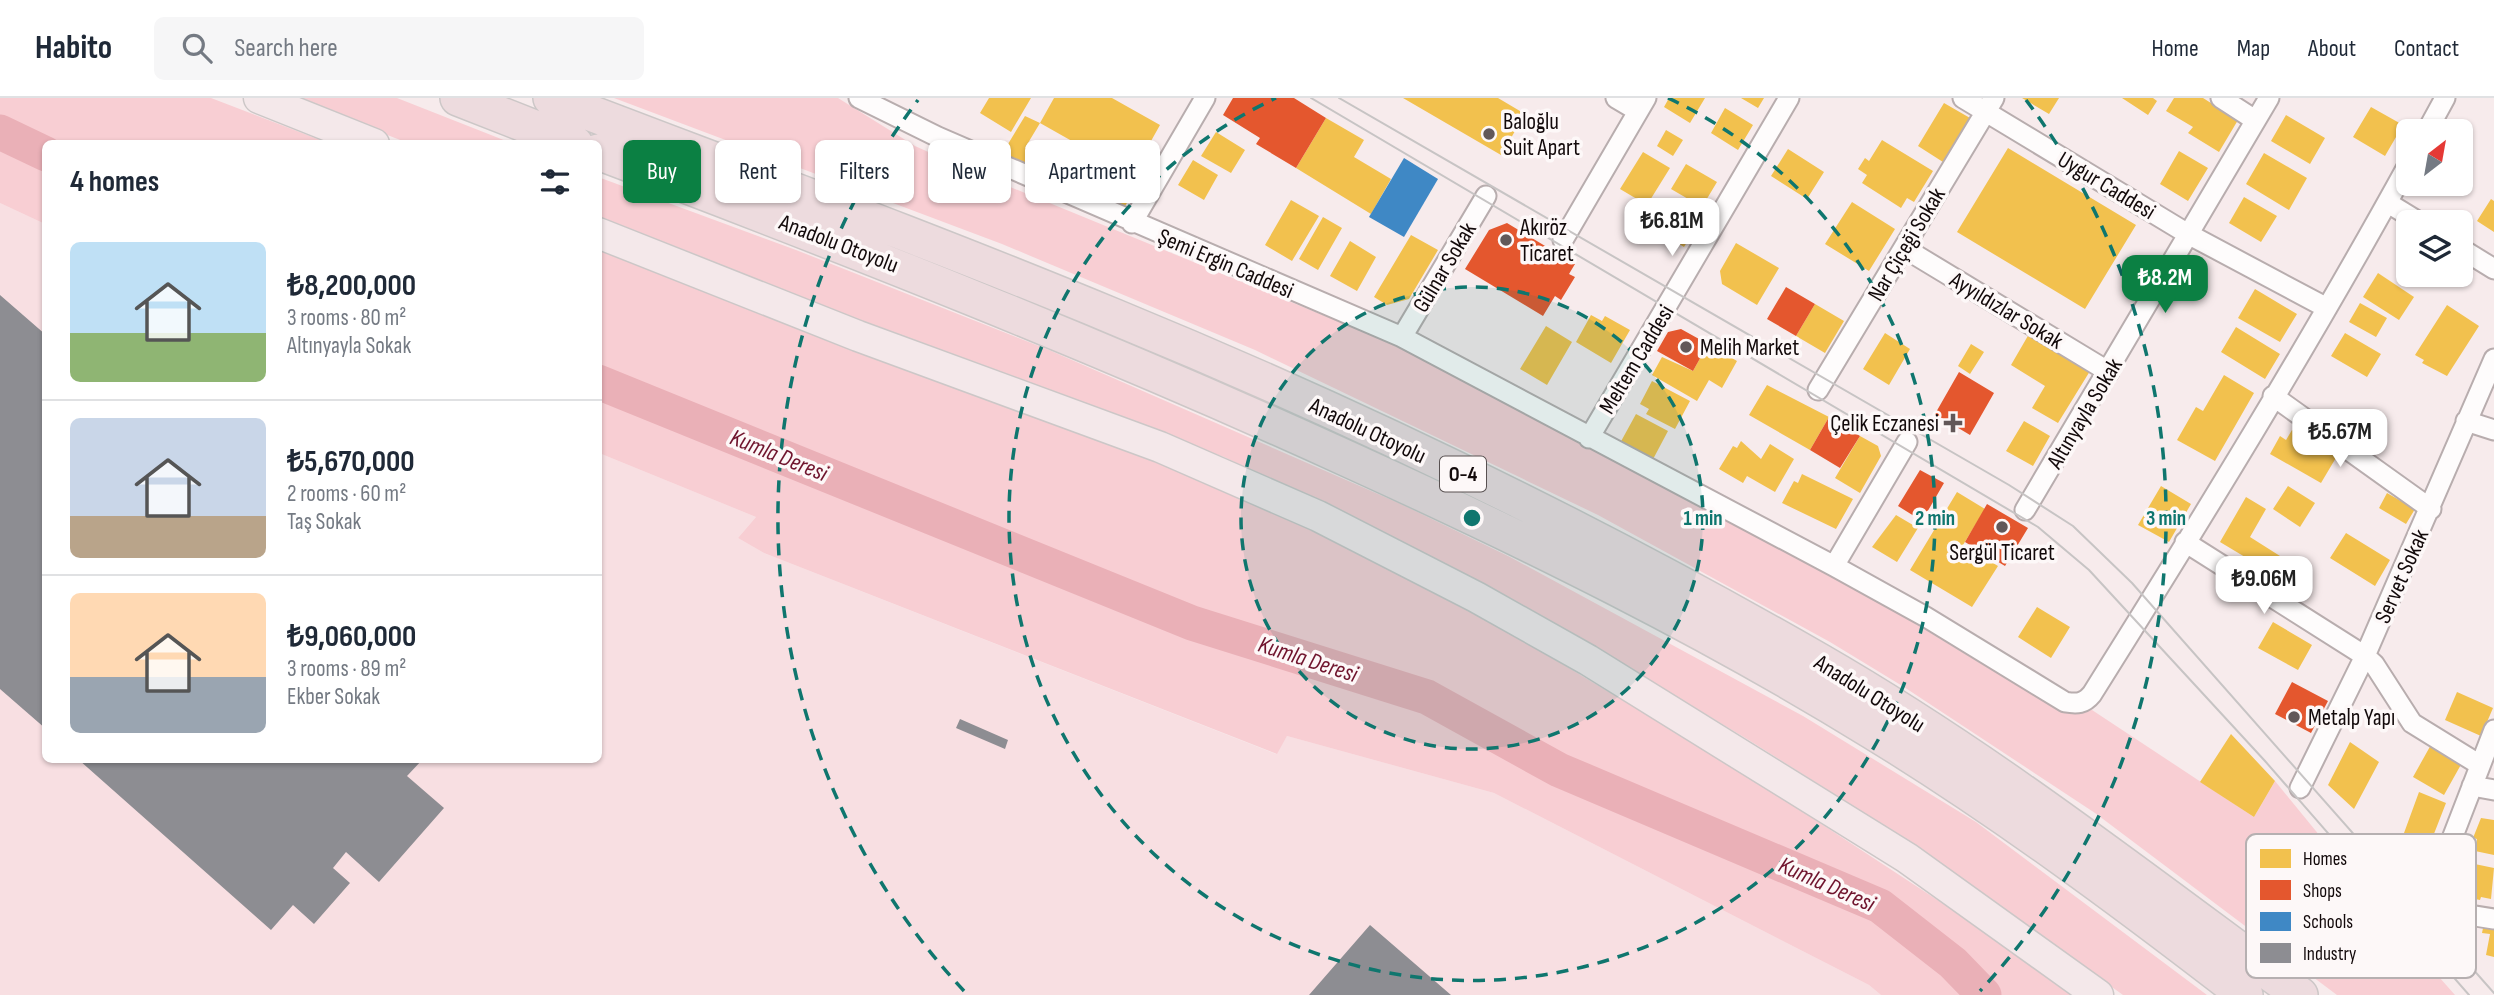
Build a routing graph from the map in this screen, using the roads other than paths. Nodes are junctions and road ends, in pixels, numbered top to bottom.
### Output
1 (259, 98) edge
2 (458, 98) edge
3 (551, 98) edge
4 (859, 98) edge
5 (1205, 98) edge
6 (1616, 98) edge
7 (1789, 98) edge
8 (1963, 98) edge
9 (2221, 98) edge
10 (2269, 98) edge
11 (2445, 98) edge
12 (1642, 104) edge
13 (1990, 105) edge
14 (2434, 119) edge
15 (2255, 120) junction
16 (364, 140) edge
17 (565, 140) edge
18 (602, 154) edge
19 (2396, 187) edge
20 (1486, 196) dead end
21 (2388, 202) junction
22 (2400, 210) edge
23 (1132, 223) junction
24 (2188, 234) junction
25 (602, 235) edge
26 (1563, 240) dead end
27 (1904, 248) junction
28 (2473, 256) edge
29 (2494, 269) edge
30 (2327, 308) junction
31 (1402, 337) junction
32 (2494, 359) edge
33 (2109, 372) junction
34 (1818, 390) dead end
35 (2273, 396) junction
36 (2466, 421) junction
37 (2494, 430) edge
38 (1589, 438) junction
39 (1907, 442) dead end
40 (2431, 509) junction
41 (2025, 510) dead end
42 (2185, 542) junction
43 (1834, 566) junction
44 (2365, 656) junction
45 (2494, 730) edge
46 (2480, 765) junction
47 (2472, 786) junction
48 (2300, 788) dead end
49 (2494, 790) edge
50 (2454, 834) edge
51 (2476, 916) edge
52 (2494, 919) edge
53 (2246, 955) edge
54 (2277, 978) edge
55 (2098, 995) edge
56 (2245, 995) edge
57 (2300, 995) edge

1 - 16 main road
2 - 17 highway
3 - 53 highway, Anadolu Otoyolu / O-4
4 - 23 street, Şemi Ergin Caddesi
5 - 23 street
6 - 12 street
7 - 38 street, Meltem Caddesi
8 - 13 street, Uygur Caddesi
9 - 15 street
10 - 15 street, Altınyayla Sokak
11 - 14 street
12 - 26 street
13 - 24 street, Uygur Caddesi
13 - 27 street, Nar Çiçeği Sokak
15 - 24 street, Altınyayla Sokak
18 - 56 highway, Anadolu Otoyolu / O-4
19 - 21 street
20 - 31 street, Gülnar Sokak
21 - 22 street
21 - 30 street
23 - 31 street, Şemi Ergin Caddesi
24 - 30 street, Uygur Caddesi
24 - 33 street, Altınyayla Sokak
25 - 55 main road
27 - 33 street, Ayyıldızlar Sokak
27 - 34 street, Nar Çiçeği Sokak
28 - 29 street
30 - 35 street
31 - 38 street, Şemi Ergin Caddesi
32 - 36 street, Servet Sokak
33 - 41 street, Altınyayla Sokak
35 - 40 street
35 - 42 street
36 - 37 street
36 - 40 street, Servet Sokak
38 - 43 street, Şemi Ergin Caddesi
39 - 43 street
40 - 44 street, Servet Sokak
42 - 43 street, Şemi Ergin Caddesi
42 - 44 street
44 - 46 street
44 - 48 street, Servet Sokak
45 - 46 street
46 - 47 street
47 - 49 street
47 - 50 street
51 - 52 street
54 - 57 highway, Anadolu Otoyolu / O-4

